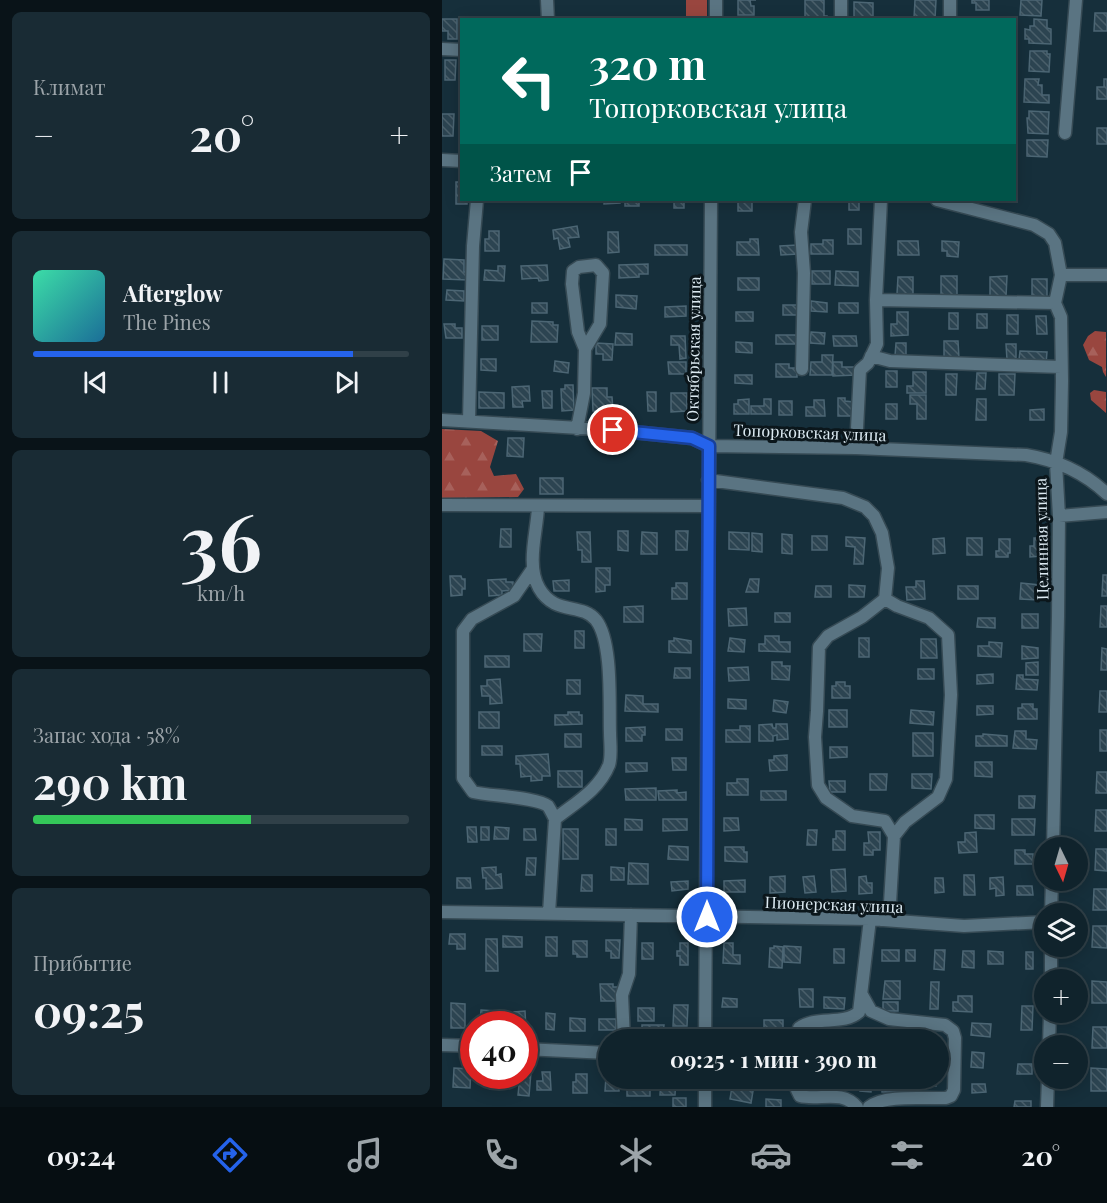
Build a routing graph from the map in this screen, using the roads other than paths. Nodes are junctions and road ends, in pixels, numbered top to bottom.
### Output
1 (547, 0) edge
2 (716, 0) edge
3 (841, 0) edge
4 (950, 0) edge
5 (1076, 0) edge
6 (548, 18) edge
7 (716, 18) edge
8 (841, 18) edge
9 (950, 18) edge
10 (442, 49) edge
11 (460, 50) edge
12 (1065, 133) dead end
13 (442, 160) edge
14 (460, 160) edge
15 (477, 201) edge
16 (711, 201) edge
17 (805, 201) edge
18 (881, 201) edge
19 (941, 201) edge
20 (1061, 275) junction
21 (1106, 275) edge
22 (876, 300) junction
23 (1055, 303) junction
24 (585, 349) junction
25 (871, 356) junction
26 (1061, 367) junction
27 (802, 369) dead end
28 (442, 420) edge
29 (469, 421) junction
30 (577, 429) junction
31 (709, 446) junction
32 (856, 448) junction
33 (1056, 463) junction
34 (709, 480) junction
35 (1106, 494) edge
36 (442, 505) edge
37 (708, 506) junction
38 (538, 507) junction
39 (1106, 512) edge
40 (1059, 516) junction
41 (532, 570) junction
42 (885, 599) junction
43 (555, 819) junction
44 (894, 836) junction
45 (1052, 837) edge
46 (442, 912) edge
47 (548, 913) junction
48 (631, 915) junction
49 (707, 917) junction
50 (875, 920) junction
51 (1034, 923) edge
52 (862, 995) junction
53 (624, 1029) edge
54 (705, 1029) edge
55 (799, 1029) edge
56 (442, 1045) edge
57 (460, 1046) edge
58 (538, 1050) edge
59 (598, 1053) edge
60 (705, 1089) edge
61 (798, 1089) edge
62 (1048, 1089) edge
63 (705, 1107) edge
64 (857, 1107) edge
65 (869, 1107) edge
66 (1047, 1107) edge

1 - 6 street
2 - 7 street
3 - 8 street
4 - 9 street
5 - 12 street
10 - 11 street
13 - 14 street
15 - 29 street
16 - 31 street, Октябрьская улица
17 - 27 street
18 - 22 street
19 - 20 street, Целинная улица
20 - 21 street
20 - 23 street, Целинная улица
22 - 23 street
22 - 25 street
23 - 26 street, Целинная улица
24 - 24 street
24 - 30 street
25 - 26 street
25 - 32 street
26 - 33 street, Целинная улица
28 - 29 street, Топорковская улица
29 - 30 street, Топорковская улица
30 - 31 street, Топорковская улица
31 - 32 street, Топорковская улица
31 - 34 street, Октябрьская улица
32 - 33 street, Топорковская улица
33 - 35 street, Топорковская улица
33 - 40 street, Целинная улица
34 - 37 street, Октябрьская улица
34 - 42 street
36 - 38 street
37 - 38 street
37 - 49 street, Октябрьская улица
38 - 41 street
39 - 40 street
40 - 45 street, Целинная улица
41 - 43 street
41 - 43 street
42 - 44 street
42 - 44 street
43 - 47 street
44 - 50 street
46 - 47 street, Пионерская улица
47 - 48 street, Пионерская улица
48 - 49 street, Пионерская улица
48 - 53 street
49 - 50 street, Пионерская улица
49 - 54 street, Октябрьская улица
50 - 51 street, Пионерская улица
50 - 52 street
52 - 55 street
52 - 65 street
56 - 57 street
58 - 59 street
60 - 63 street
61 - 64 street
62 - 66 street

